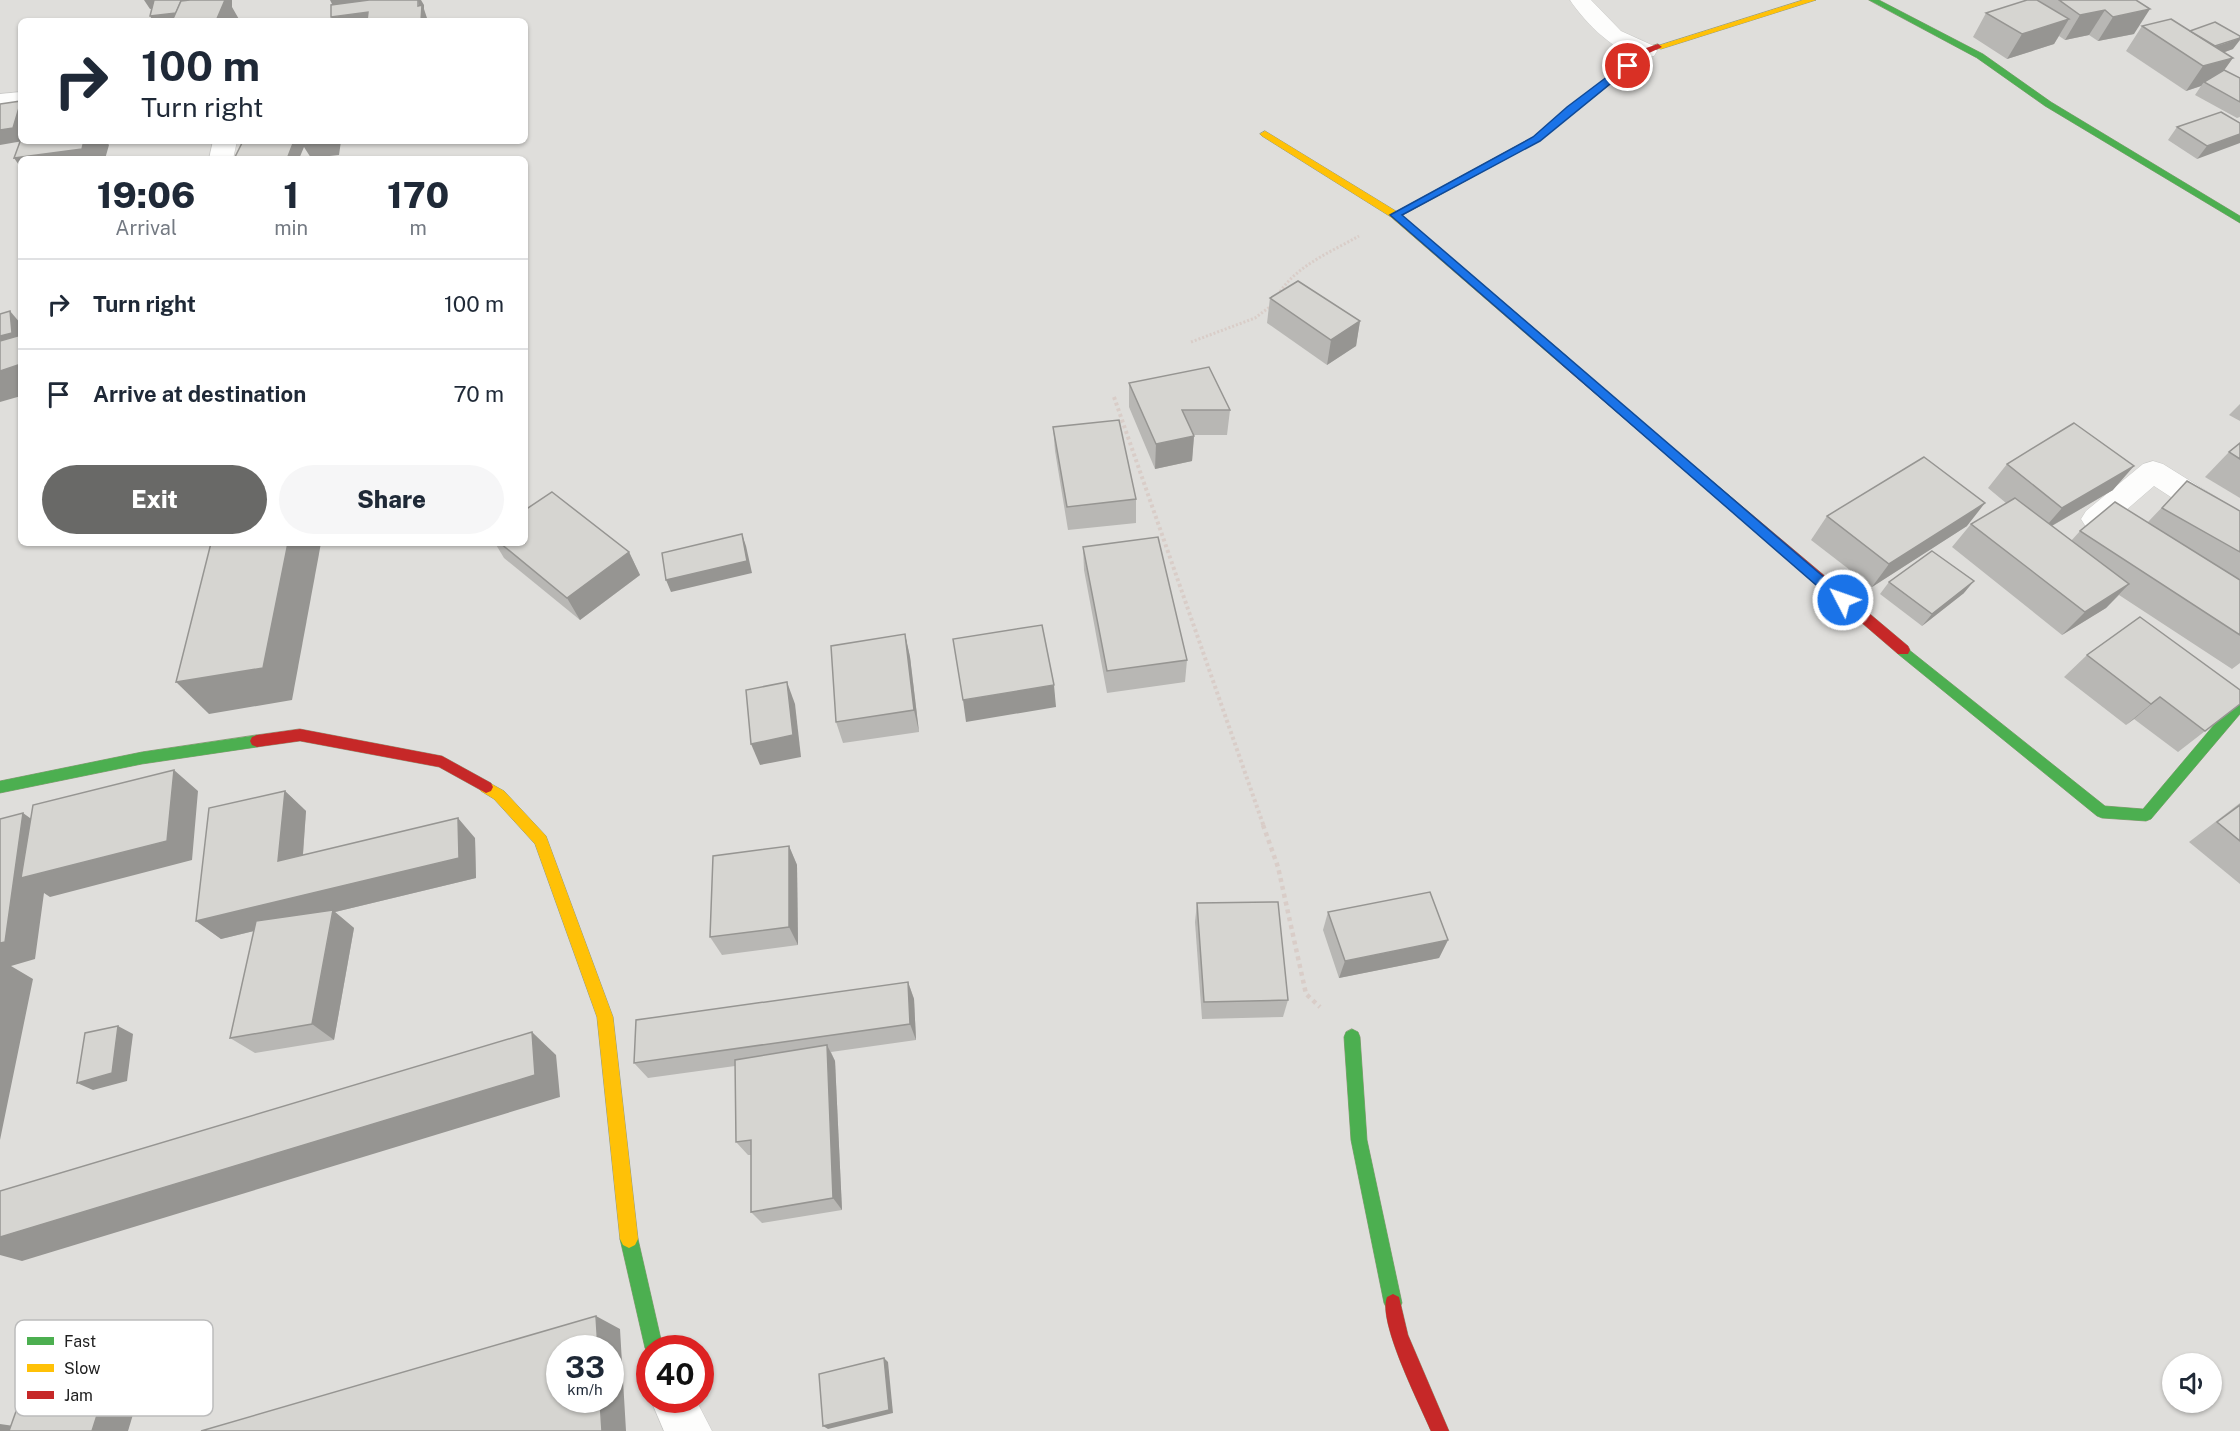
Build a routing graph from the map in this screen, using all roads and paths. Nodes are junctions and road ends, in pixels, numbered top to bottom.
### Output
1 (1580, 0) edge
2 (1812, 0) edge
3 (1873, 0) edge
4 (1646, 51) junction
5 (18, 99) edge
6 (0, 101) edge
7 (1265, 134) dead end
8 (1395, 215) junction
9 (2240, 220) edge
10 (1191, 342) dead end
11 (1114, 397) dead end
12 (2240, 527) edge
13 (2134, 543) edge
14 (2240, 704) edge
15 (0, 787) edge
16 (1352, 1036) joint
17 (651, 1335) edge
18 (679, 1413) edge
19 (689, 1431) edge
20 (1440, 1431) edge

1 - 4 street
2 - 4 street
3 - 9 street
4 - 8 street
5 - 6 street
7 - 8 street
8 - 10 path
8 - 14 street
11 - 16 path
12 - 13 street
15 - 17 street
16 - 20 street
18 - 19 street

